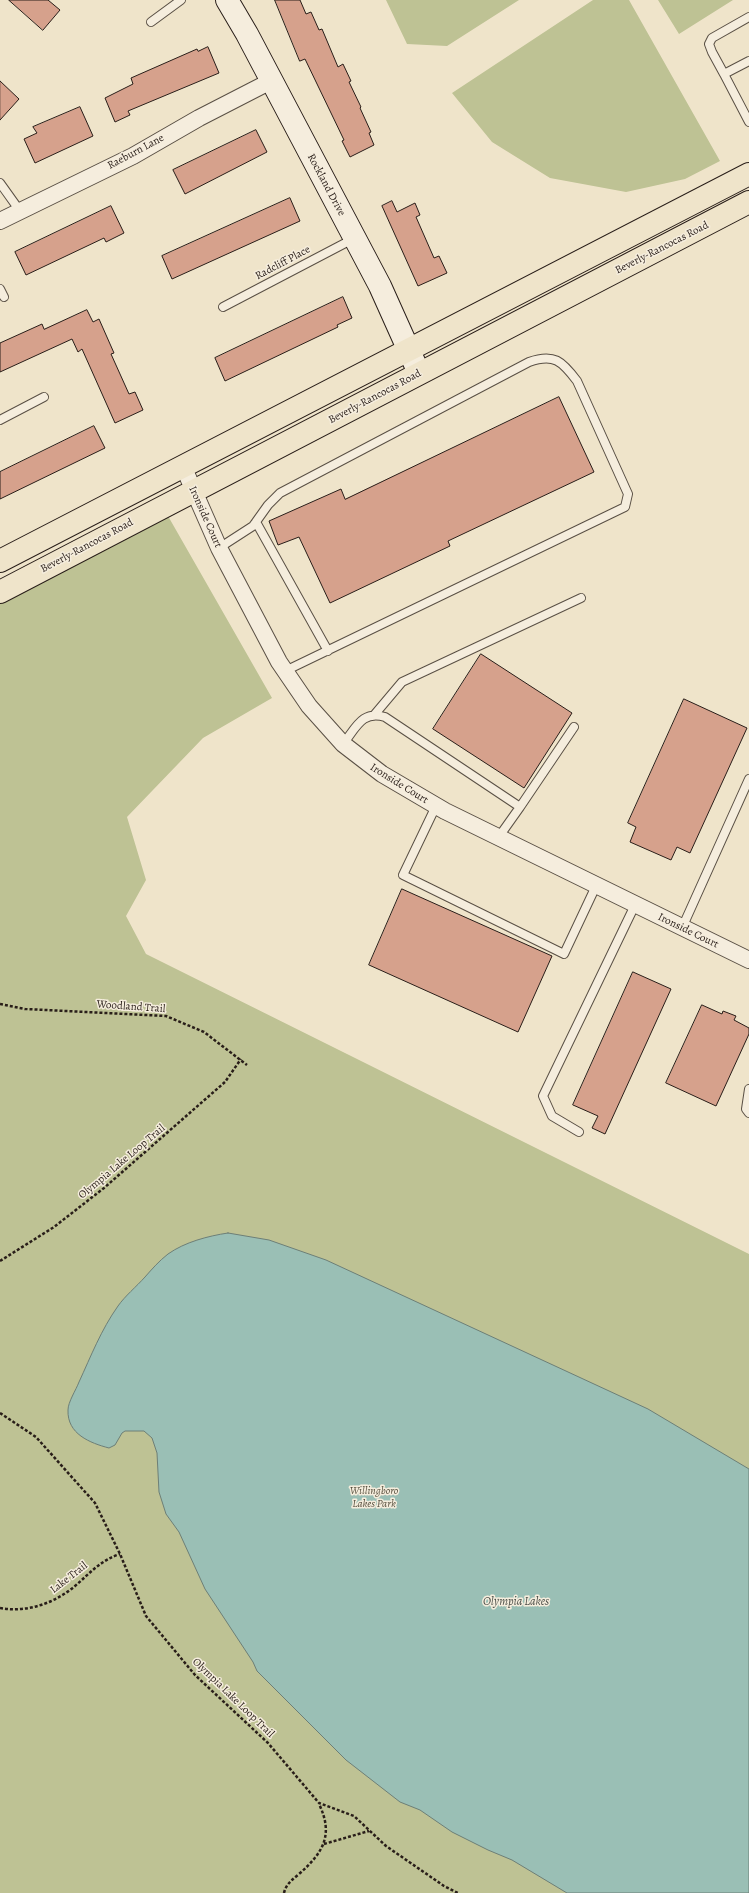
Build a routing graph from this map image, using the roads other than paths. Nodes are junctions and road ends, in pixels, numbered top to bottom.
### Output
1 (181, 0) edge
2 (227, 0) edge
3 (749, 17) edge
4 (151, 22) dead end
5 (749, 61) edge
6 (724, 74) junction
7 (272, 81) junction
8 (749, 122) edge
9 (749, 174) edge
10 (0, 183) edge
11 (749, 202) edge
12 (20, 211) junction
13 (0, 221) edge
14 (353, 239) junction
15 (0, 289) edge
16 (4, 297) dead end
17 (222, 307) dead end
18 (409, 350) junction
19 (420, 373) junction
20 (44, 397) dead end
21 (0, 420) edge
22 (183, 466) junction
23 (193, 491) junction
24 (256, 522) junction
25 (219, 548) junction
26 (0, 561) edge
27 (0, 592) edge
28 (581, 598) dead end
29 (328, 651) junction
30 (285, 671) junction
31 (375, 714) junction
32 (574, 727) dead end
33 (343, 744) junction
34 (749, 779) edge
35 (436, 806) junction
36 (520, 807) junction
37 (498, 838) junction
38 (596, 886) junction
39 (635, 905) junction
40 (682, 928) junction
41 (749, 960) edge
42 (749, 1089) edge
43 (749, 1113) edge
44 (579, 1132) dead end

1 - 4 lane
2 - 7 street, Rockland Drive
3 - 6 lane
5 - 6 lane
6 - 8 lane
7 - 12 street, Raeburn Lane
7 - 14 street, Rockland Drive
9 - 18 main road
10 - 12 lane
11 - 19 main road, Beverly-Rancocas Road
12 - 13 street, Raeburn Lane
14 - 17 lane, Radcliff Place
14 - 18 street, Rockland Drive
15 - 16 lane
18 - 19 street, Rockland Drive
18 - 22 main road
19 - 23 main road, Beverly-Rancocas Road
20 - 21 lane
22 - 23 street, Ironside Court
22 - 26 main road
23 - 25 street, Ironside Court
23 - 27 main road, Beverly-Rancocas Road
24 - 25 lane
24 - 29 lane
24 - 29 lane
25 - 30 street, Ironside Court
28 - 31 lane
29 - 30 lane
30 - 33 street, Ironside Court
31 - 33 lane
31 - 36 lane
32 - 36 lane
33 - 35 street, Ironside Court
34 - 40 lane
35 - 37 street, Ironside Court
35 - 38 lane
36 - 37 lane
37 - 38 street, Ironside Court
38 - 39 street, Ironside Court
39 - 40 street, Ironside Court
39 - 44 lane
40 - 41 street, Ironside Court
42 - 43 lane

